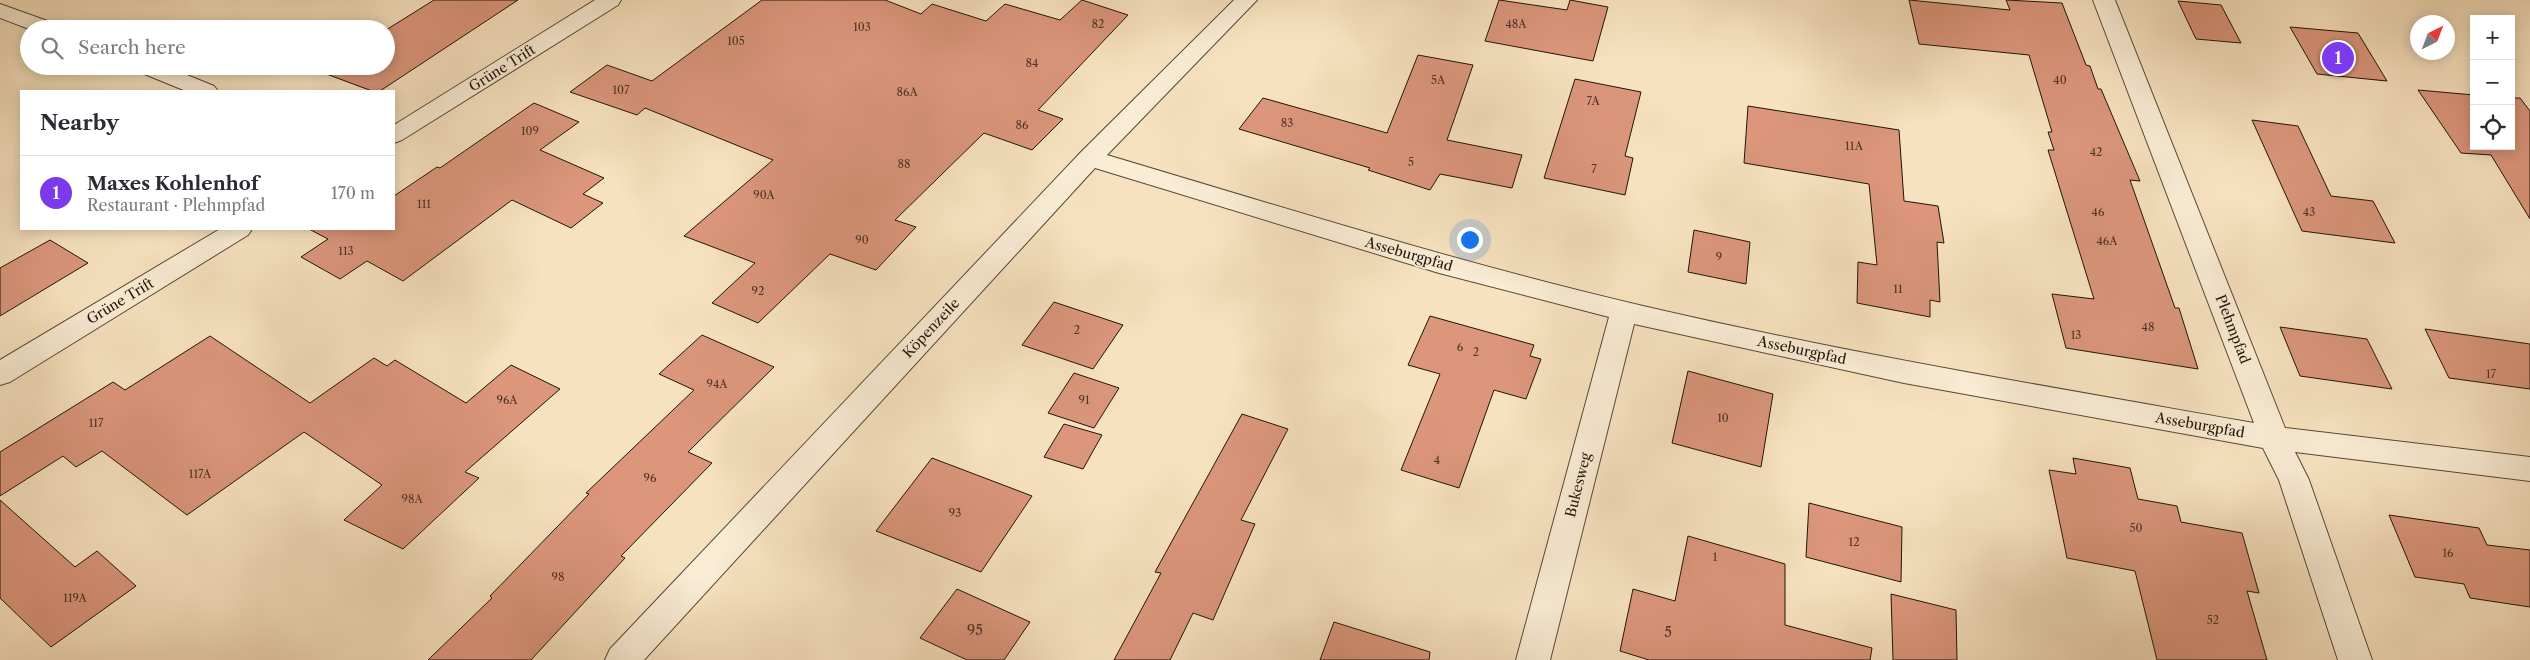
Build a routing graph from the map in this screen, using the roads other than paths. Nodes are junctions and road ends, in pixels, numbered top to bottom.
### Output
1 (610, 0) edge
2 (1246, 0) edge
3 (2104, 0) edge
4 (0, 10) edge
5 (25, 20) edge
6 (167, 75) edge
7 (204, 90) edge
8 (395, 134) edge
9 (1090, 158) junction
10 (237, 230) edge
11 (1624, 310) junction
12 (0, 374) edge
13 (2273, 438) junction
14 (2530, 469) edge
15 (622, 660) edge
16 (1533, 660) edge
17 (2355, 660) edge

1 - 8 street, Grüne Trift
2 - 9 street, Köpenzeile
3 - 13 street, Plehmpfad
4 - 5 street
6 - 7 street
9 - 11 street, Asseburgpfad
9 - 15 street, Köpenzeile
10 - 12 street, Grüne Trift
11 - 13 street, Asseburgpfad
11 - 16 street, Bukesweg
13 - 14 street, Asseburgpfad
13 - 17 street, Plehmpfad

